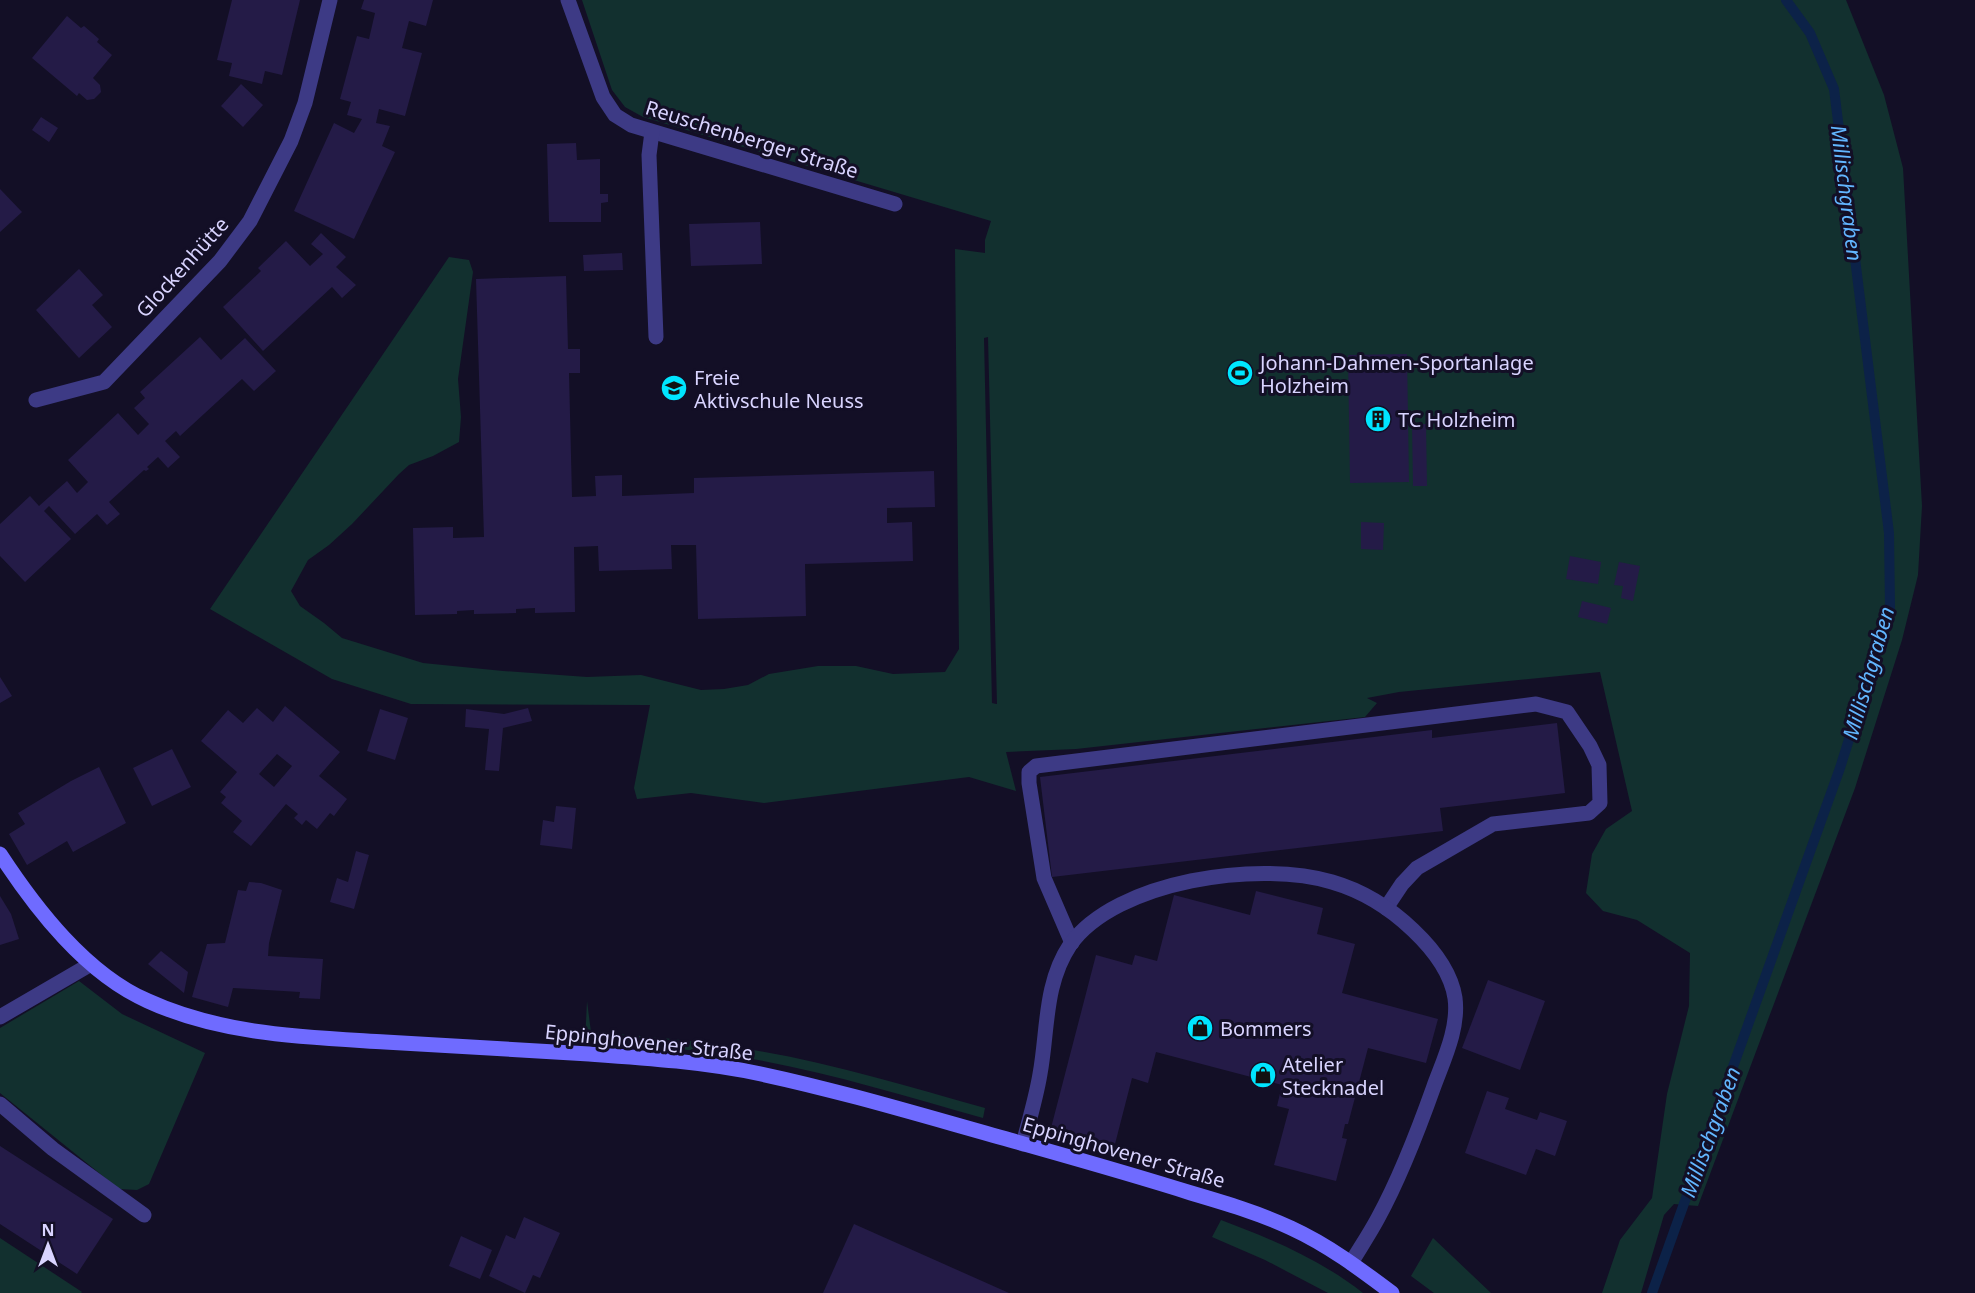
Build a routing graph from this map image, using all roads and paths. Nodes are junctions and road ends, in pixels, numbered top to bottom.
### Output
1 (330, 0) edge
2 (568, 0) edge
3 (652, 132) junction
4 (895, 204) dead end
5 (656, 337) dead end
6 (36, 400) dead end
7 (0, 854) edge
8 (1386, 908) junction
9 (1072, 943) junction
10 (91, 964) junction
11 (0, 1017) edge
12 (0, 1104) edge
13 (1023, 1144) junction
14 (144, 1215) dead end
15 (1351, 1263) junction
16 (1392, 1293) edge

1 - 6 street, Glockenhütte
2 - 3 street, Reuschenberger Straße
3 - 4 street, Reuschenberger Straße
3 - 5 street
7 - 10 main road, Eppinghovener Straße
8 - 9 street
8 - 9 street
8 - 15 street
9 - 13 street
10 - 11 street
10 - 13 main road, Eppinghovener Straße
12 - 14 street
13 - 15 main road, Eppinghovener Straße
15 - 16 main road, Eppinghovener Straße

